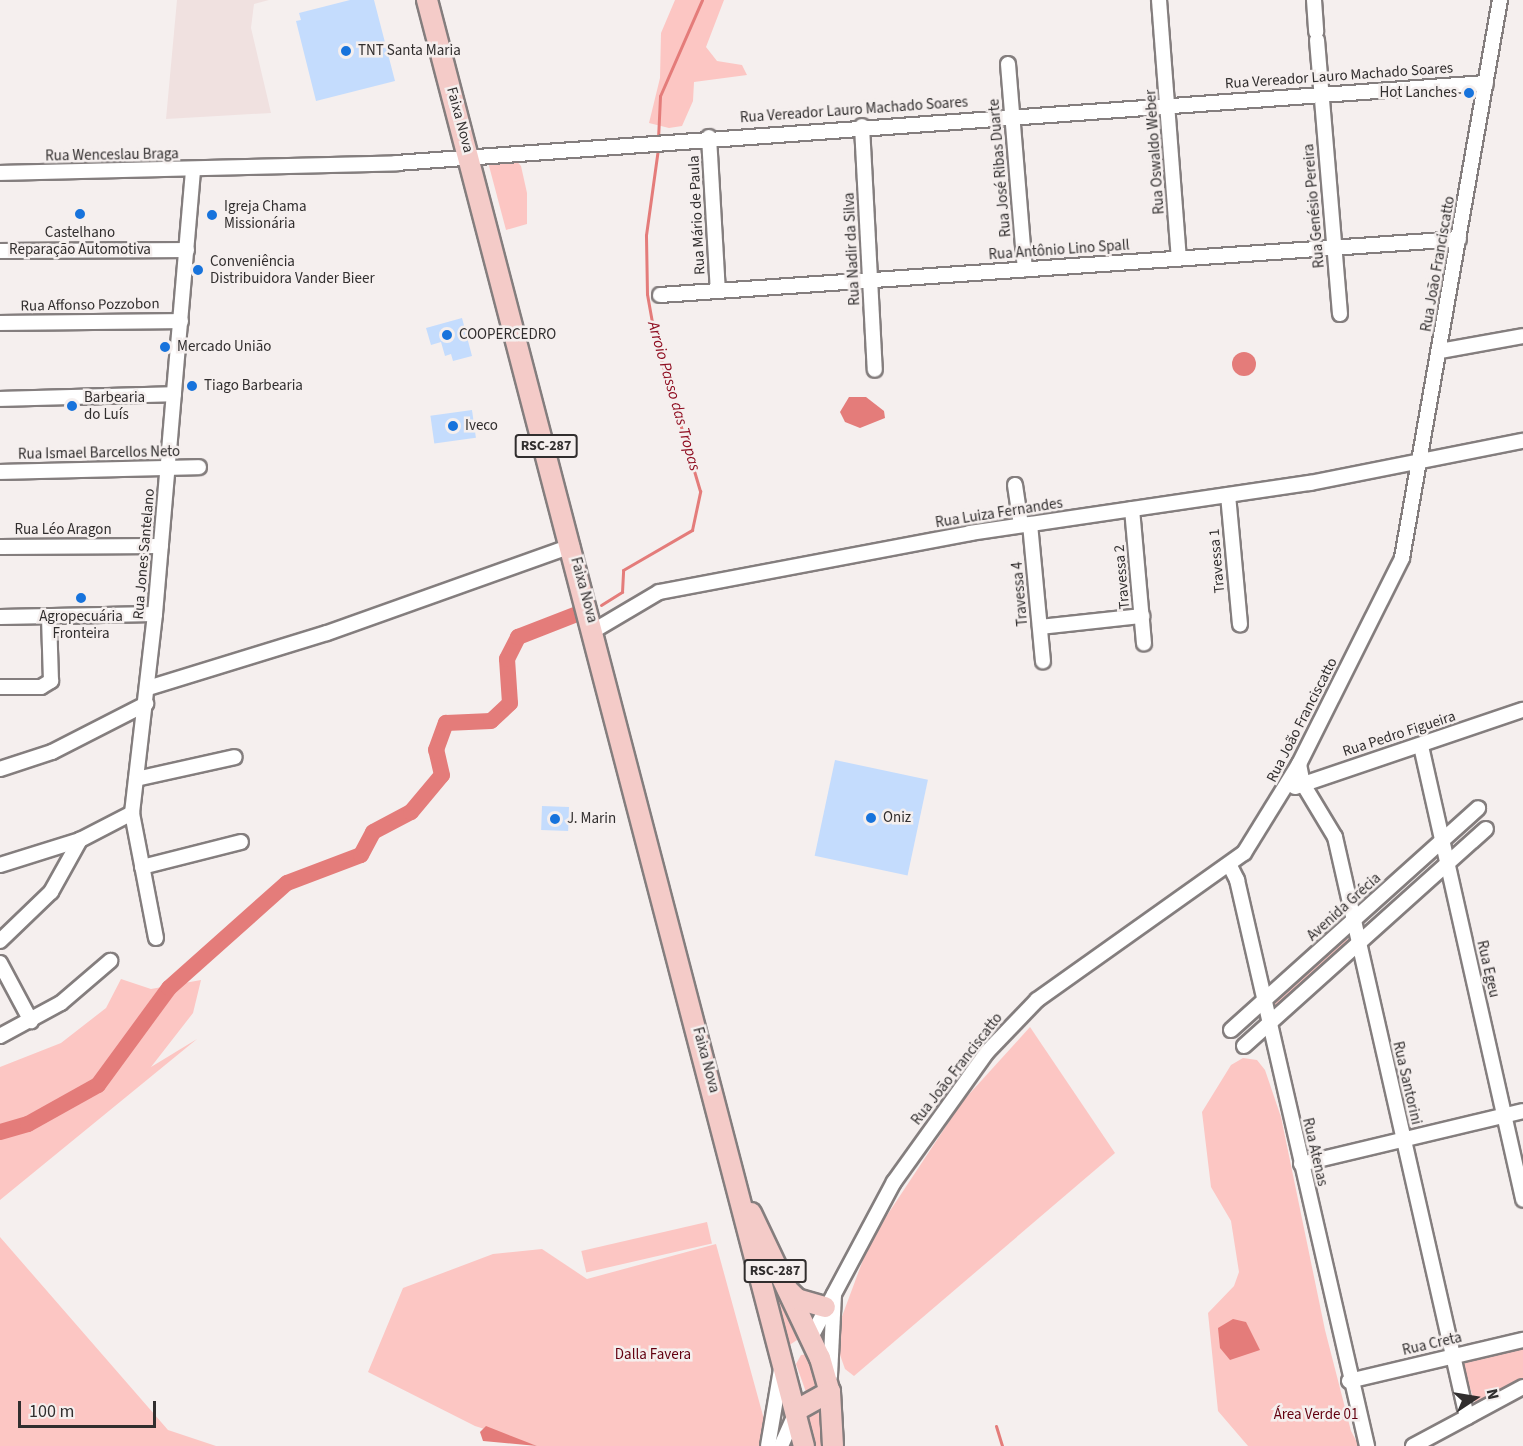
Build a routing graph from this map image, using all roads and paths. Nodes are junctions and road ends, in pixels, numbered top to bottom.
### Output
1 (427, 0) edge
2 (1159, 0) edge
3 (1314, 0) edge
4 (1500, 0) edge
5 (1008, 64) dead end
6 (1486, 83) junction
7 (1320, 94) junction
8 (1169, 105) junction
9 (1013, 116) junction
10 (862, 126) junction
11 (709, 137) junction
12 (469, 154) junction
13 (194, 170) junction
14 (225, 170) joint
15 (0, 173) edge
16 (1459, 238) junction
17 (1334, 248) junction
18 (187, 250) junction
19 (0, 251) edge
20 (1179, 258) junction
21 (1025, 269) junction
22 (870, 280) junction
23 (718, 291) junction
24 (660, 295) dead end
25 (1340, 314) dead end
26 (181, 321) junction
27 (0, 323) edge
28 (1523, 336) edge
29 (1440, 351) junction
30 (875, 370) dead end
31 (174, 394) junction
32 (0, 399) edge
33 (1523, 441) edge
34 (1420, 463) junction
35 (199, 467) dead end
36 (168, 468) junction
37 (0, 472) edge
38 (1015, 485) dead end
39 (1228, 495) junction
40 (1132, 509) junction
41 (1025, 525) junction
42 (161, 546) junction
43 (572, 546) junction
44 (0, 547) edge
45 (155, 614) junction
46 (49, 616) junction
47 (1142, 616) junction
48 (0, 617) edge
49 (1240, 624) dead end
50 (1040, 627) junction
51 (595, 630) junction
52 (1144, 643) dead end
53 (1043, 661) dead end
54 (0, 687) edge
55 (148, 688) junction
56 (146, 704) junction
57 (1523, 710) edge
58 (1421, 746) junction
59 (235, 757) dead end
60 (1299, 764) junction
61 (0, 770) edge
62 (136, 779) junction
63 (1303, 784) junction
64 (1285, 790) junction
65 (1478, 808) dead end
66 (132, 813) junction
67 (1486, 828) dead end
68 (80, 840) junction
69 (1442, 841) junction
70 (241, 842) dead end
71 (1448, 863) junction
72 (0, 865) edge
73 (1230, 866) junction
74 (142, 867) junction
75 (1354, 920) junction
76 (156, 938) dead end
77 (0, 941) edge
78 (1359, 944) junction
79 (110, 961) dead end
80 (0, 963) edge
81 (1264, 1000) junction
82 (31, 1021) junction
83 (1269, 1023) junction
84 (1231, 1030) dead end
85 (0, 1036) edge
86 (1244, 1046) dead end
87 (1523, 1111) edge
88 (1504, 1116) junction
89 (1403, 1140) junction
90 (1300, 1164) junction
91 (738, 1180) junction
92 (1523, 1200) edge
93 (783, 1285) junction
94 (830, 1299) junction
95 (810, 1339) junction
96 (1523, 1340) edge
97 (1451, 1357) junction
98 (782, 1361) junction
99 (1349, 1380) junction
100 (1523, 1387) edge
101 (830, 1392) junction
102 (797, 1410) junction
103 (1467, 1417) junction
104 (768, 1446) edge
105 (781, 1446) edge
106 (804, 1446) edge
107 (833, 1446) edge
108 (1367, 1446) edge
109 (1413, 1446) edge

1 - 12 highway, Faixa Nova / RSC-287
2 - 8 street, Rua Oswaldo Weber
3 - 7 street, Rua Genésio Pereira
4 - 6 street, Rua João Franciscatto
5 - 9 street, Rua José Ribas Duarte
6 - 7 street, Rua Vereador Lauro Machado Soares
6 - 16 street, Rua João Franciscatto
7 - 8 street, Rua Vereador Lauro Machado Soares
7 - 17 street, Rua Genésio Pereira
8 - 9 street, Rua Vereador Lauro Machado Soares
8 - 20 street, Rua Oswaldo Weber
9 - 10 street, Rua Vereador Lauro Machado Soares
9 - 21 street, Rua José Ribas Duarte
10 - 11 street, Rua Vereador Lauro Machado Soares
10 - 22 street, Rua Nadir da Silva
11 - 12 street, Rua Vereador Lauro Machado Soares
11 - 23 street, Rua Mário de Paula
12 - 14 street, Rua Vereador Lauro Machado Soares
12 - 43 highway, Faixa Nova / RSC-287
13 - 14 street, Rua Wenceslau Braga
13 - 15 street, Rua Wenceslau Braga
13 - 18 street, Rua Jones Santelano
16 - 17 street, Rua Antônio Lino Spall
16 - 29 street, Rua João Franciscatto
17 - 20 street, Rua Antônio Lino Spall
17 - 25 street, Rua Genésio Pereira
18 - 19 street
18 - 26 street, Rua Jones Santelano
20 - 21 street, Rua Antônio Lino Spall
21 - 22 street, Rua Antônio Lino Spall
22 - 23 street, Rua Antônio Lino Spall
22 - 30 street, Rua Nadir da Silva
23 - 24 street, Rua Antônio Lino Spall
26 - 27 street, Rua Affonso Pozzobon
26 - 31 street, Rua Jones Santelano
28 - 29 street
29 - 34 street, Rua João Franciscatto
31 - 32 street
31 - 36 street, Rua Jones Santelano
33 - 34 street, Rua Luiza Fernandes
34 - 39 street, Rua Luiza Fernandes
34 - 60 street, Rua João Franciscatto
35 - 36 street, Rua Ismael Barcellos Neto
36 - 37 street, Rua Ismael Barcellos Neto
36 - 42 street, Rua Jones Santelano
38 - 41 street, Travessa 4
39 - 40 street, Rua Luiza Fernandes
39 - 49 street, Travessa 1
40 - 41 street, Rua Luiza Fernandes
40 - 47 street, Travessa 2
41 - 50 street, Travessa 4
41 - 51 street, Rua Luiza Fernandes
42 - 44 street, Rua Léo Aragon
42 - 45 street, Rua Jones Santelano
43 - 51 highway, Faixa Nova / RSC-287
43 - 55 street
45 - 46 street
45 - 55 street, Rua Jones Santelano
46 - 48 street
46 - 54 street
47 - 50 street
47 - 52 street, Travessa 2
50 - 53 street, Travessa 4
51 - 91 highway, Faixa Nova / RSC-287
55 - 56 street, Rua Jones Santelano
56 - 61 street
56 - 62 street, Rua Jones Santelano
57 - 58 street, Rua Pedro Figueira
58 - 63 street, Rua Pedro Figueira
58 - 69 street, Rua Egeu
59 - 62 street
60 - 63 street, Rua Santorini
60 - 64 street, Rua João Franciscatto
62 - 66 street, Rua Jones Santelano
63 - 64 street, Rua Pedro Figueira
63 - 75 street, Rua Santorini
64 - 73 street, Rua João Franciscatto
65 - 69 street, Avenida Grécia
66 - 68 street
66 - 74 street, Rua Jones Santelano
67 - 71 street
68 - 72 street
68 - 77 street
69 - 71 street, Rua Egeu
69 - 75 street, Avenida Grécia
70 - 74 street
71 - 78 street
71 - 88 street, Rua Egeu
73 - 81 street, Rua Atenas
73 - 94 street, Rua João Franciscatto
74 - 76 street, Rua Jones Santelano
75 - 78 street, Rua Santorini
75 - 81 street, Avenida Grécia
78 - 83 street
78 - 89 street, Rua Santorini
79 - 82 street
80 - 82 street
81 - 83 street, Rua Atenas
81 - 84 street, Avenida Grécia
82 - 85 street
83 - 86 street
83 - 90 street, Rua Atenas
87 - 88 street
88 - 89 street
88 - 92 street, Rua Egeu
89 - 90 street
89 - 97 street, Rua Santorini
90 - 99 street, Rua Atenas
91 - 93 highway, Faixa Nova / RSC-287
91 - 98 highway, Faixa Nova / RSC-287
93 - 94 highway
93 - 95 highway, Faixa Nova / RSC-287
94 - 95 street, Rua João Franciscatto
94 - 101 street, Rua João Franciscatto
95 - 98 highway
95 - 101 highway, Faixa Nova / RSC-287
96 - 97 street, Rua Creta
97 - 99 street, Rua Creta
97 - 103 street, Rua Santorini
98 - 102 highway, Faixa Nova / RSC-287
98 - 104 street
99 - 108 street, Rua Atenas
100 - 103 street
101 - 102 highway
101 - 107 highway, Faixa Nova / RSC-287
102 - 105 street
102 - 106 highway, Faixa Nova / RSC-287
103 - 109 street

